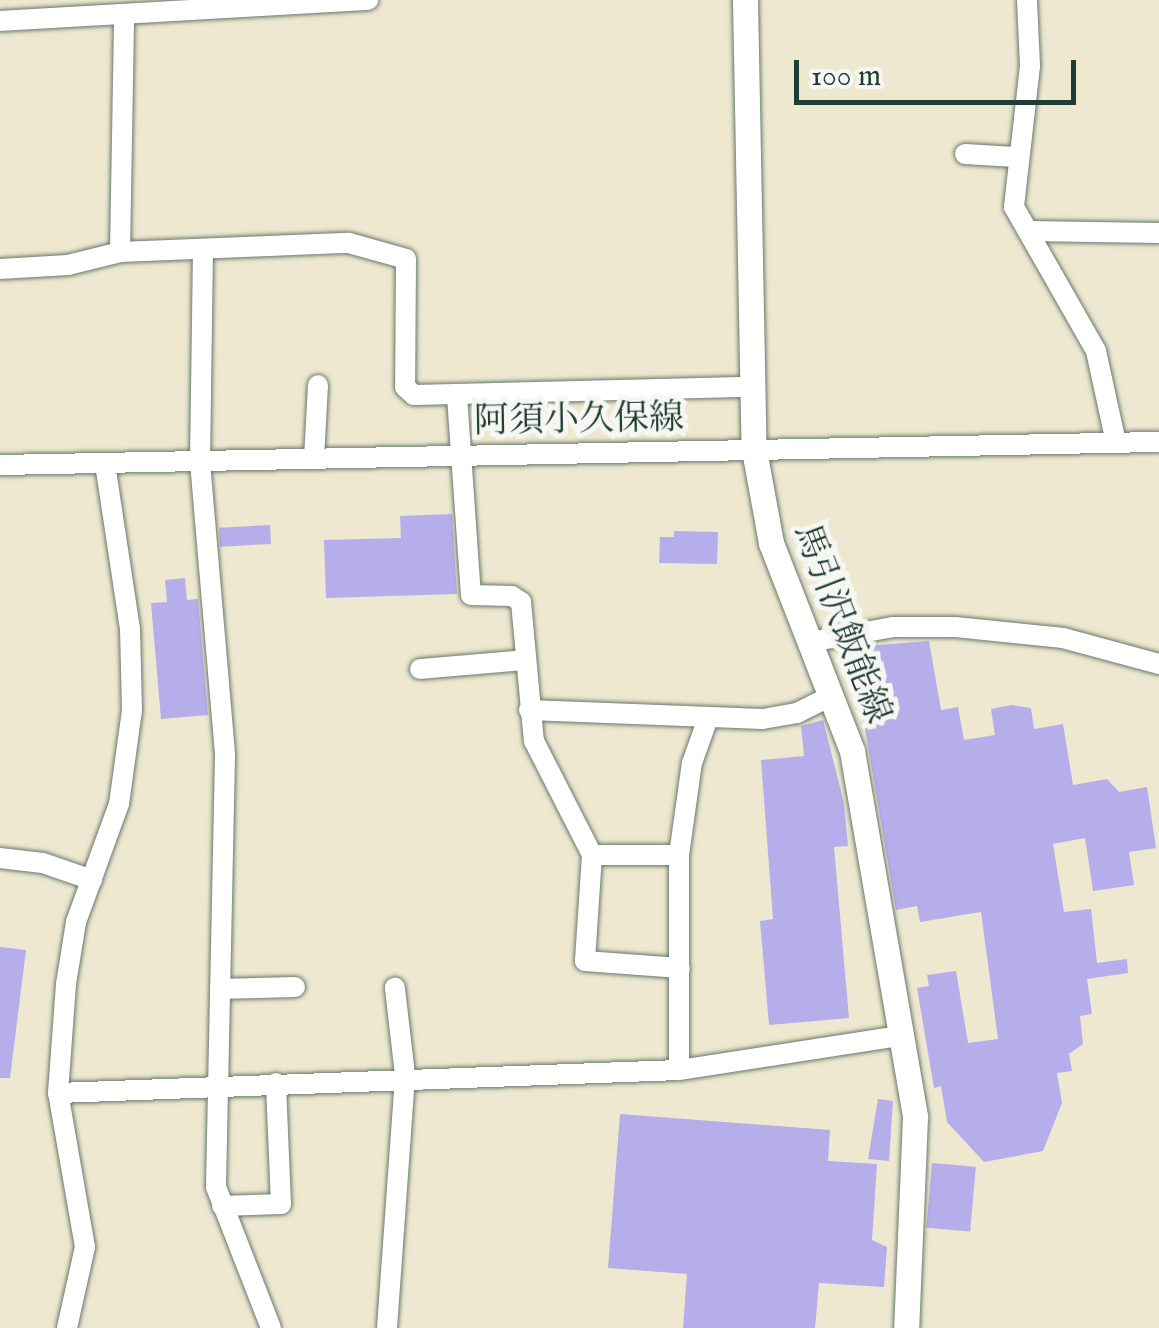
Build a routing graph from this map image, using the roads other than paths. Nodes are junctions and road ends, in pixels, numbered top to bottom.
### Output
1 (368, 0) edge
2 (745, 0) edge
3 (1027, 0) edge
4 (226, 4) edge
5 (30, 10) edge
6 (124, 14) junction
7 (0, 20) edge
8 (965, 154) dead end
9 (1015, 157) junction
10 (1028, 231) junction
11 (1159, 233) edge
12 (203, 249) junction
13 (120, 252) junction
14 (0, 269) edge
15 (318, 384) dead end
16 (751, 387) junction
17 (457, 396) junction
18 (1116, 442) junction
19 (1159, 442) edge
20 (754, 450) junction
21 (462, 457) junction
22 (314, 459) junction
23 (200, 462) junction
24 (105, 463) junction
25 (0, 465) edge
26 (810, 642) junction
27 (526, 660) junction
28 (1159, 664) edge
29 (420, 669) dead end
30 (833, 695) junction
31 (529, 710) junction
32 (708, 718) junction
33 (592, 855) junction
34 (679, 855) junction
35 (0, 858) edge
36 (92, 880) junction
37 (680, 968) junction
38 (296, 987) dead end
39 (395, 988) dead end
40 (220, 989) junction
41 (898, 1036) junction
42 (680, 1070) junction
43 (405, 1076) junction
44 (276, 1084) junction
45 (218, 1087) junction
46 (58, 1093) junction
47 (222, 1206) junction
48 (67, 1328) edge
49 (271, 1328) edge
50 (388, 1328) edge
51 (906, 1328) edge

1 - 4 street
2 - 16 main road, 馬引沢飯能線
3 - 9 street
4 - 6 street
5 - 6 street
5 - 7 street
6 - 13 street
8 - 9 street
9 - 10 street
10 - 11 street
10 - 18 street
12 - 13 street
12 - 17 street
12 - 23 street
13 - 14 street
15 - 22 street
16 - 17 street
16 - 20 main road, 馬引沢飯能線
17 - 21 street
18 - 19 street, 阿須小久保線
18 - 20 street, 阿須小久保線
20 - 21 street, 阿須小久保線
20 - 26 main road, 馬引沢飯能線
21 - 22 street, 阿須小久保線
21 - 27 street
22 - 23 street, 阿須小久保線
23 - 24 street, 阿須小久保線
23 - 40 street
24 - 25 street, 阿須小久保線
24 - 36 street
26 - 28 street
26 - 30 main road, 馬引沢飯能線
27 - 29 street
27 - 31 street
30 - 32 street
30 - 41 main road, 馬引沢飯能線
31 - 32 street
31 - 33 street
32 - 34 street
33 - 34 street
33 - 37 street
34 - 37 street
35 - 36 street
36 - 46 street
37 - 42 street
38 - 40 street
39 - 43 street
40 - 45 street
41 - 42 street
41 - 51 main road, 馬引沢飯能線
42 - 43 street
43 - 44 street
43 - 50 street
44 - 45 street
44 - 47 street
45 - 46 street
45 - 47 street
46 - 48 street
47 - 49 street

